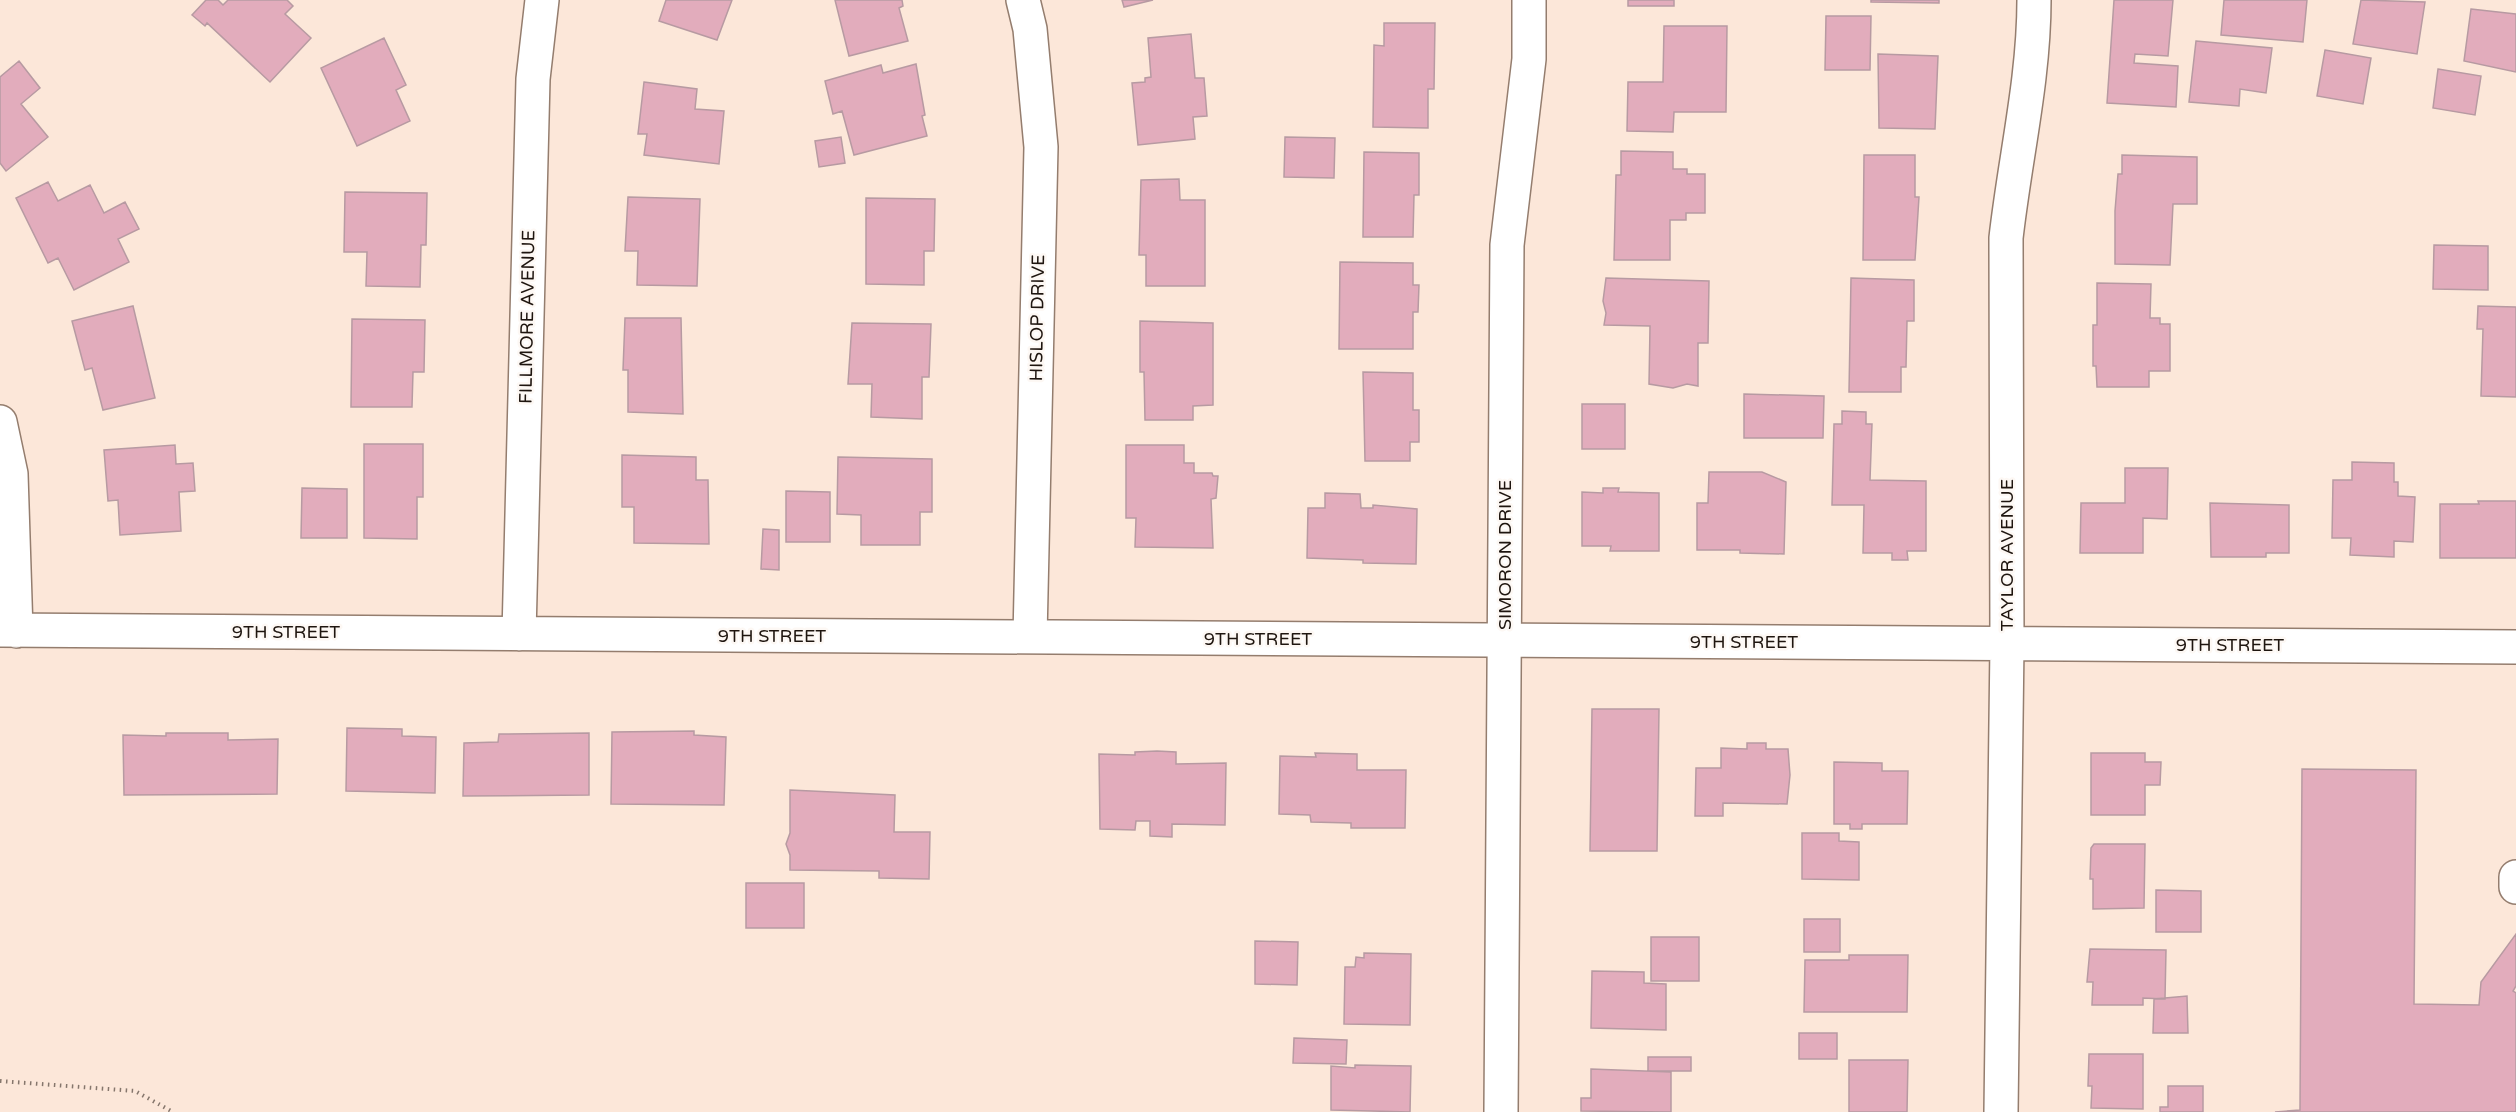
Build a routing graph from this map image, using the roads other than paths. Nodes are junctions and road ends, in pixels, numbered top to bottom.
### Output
1 (542, 0) edge
2 (1023, 0) edge
3 (1530, 0) edge
4 (2034, 0) edge
5 (0, 422) edge
6 (8, 631) edge
7 (519, 634) junction
8 (1030, 638) junction
9 (1504, 640) junction
10 (2007, 644) junction
11 (2516, 647) edge
12 (2516, 877) edge
13 (2516, 887) edge
14 (1501, 1112) edge
15 (2001, 1112) edge

1 - 7 street, FILLMORE AVENUE
2 - 8 street, HISLOP DRIVE
3 - 9 street, SIMORON DRIVE
4 - 10 street, TAYLOR AVENUE
5 - 6 street
6 - 7 street, 9TH STREET
7 - 8 street, 9TH STREET
8 - 9 street, 9TH STREET
9 - 10 street, 9TH STREET
9 - 14 street, SIMORON DRIVE
10 - 11 street, 9TH STREET
10 - 15 street, TAYLOR AVENUE
12 - 13 street

